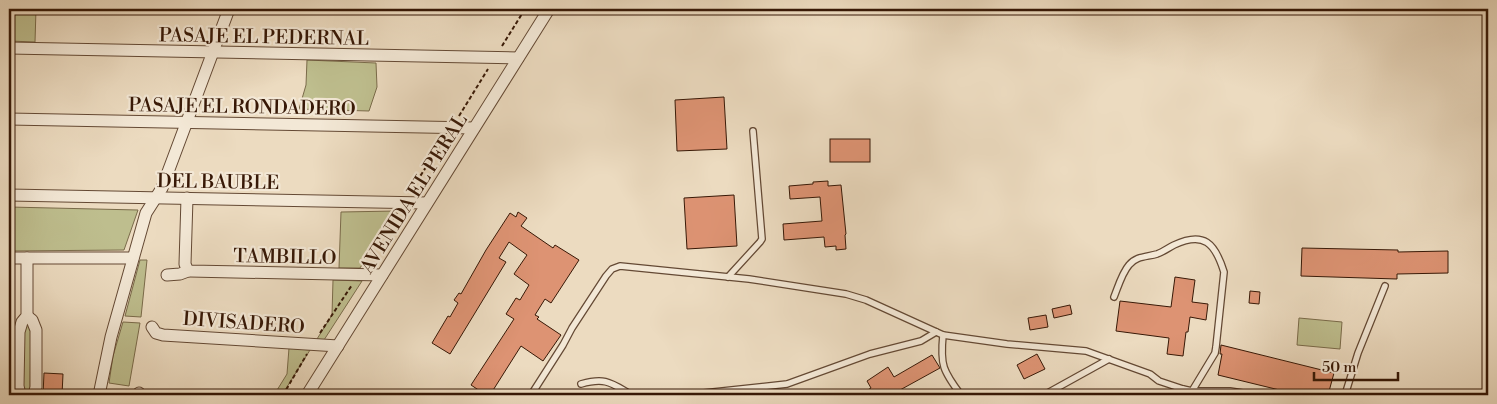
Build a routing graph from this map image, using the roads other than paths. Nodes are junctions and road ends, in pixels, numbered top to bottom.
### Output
1 (230, 9) edge
2 (549, 9) edge
3 (9, 48) edge
4 (213, 52) junction
5 (518, 58) junction
6 (9, 119) edge
7 (187, 122) junction
8 (474, 128) junction
9 (753, 131) dead end
10 (9, 195) edge
11 (156, 198) junction
12 (187, 198) junction
13 (427, 203) junction
14 (9, 258) edge
15 (28, 258) junction
16 (133, 258) junction
17 (188, 271) junction
18 (167, 275) dead end
19 (382, 275) junction
20 (728, 277) junction
21 (1385, 286) dead end
22 (1114, 297) dead end
23 (27, 316) junction
24 (152, 327) dead end
25 (936, 332) junction
26 (943, 335) junction
27 (338, 346) junction
28 (1109, 359) junction
29 (581, 384) dead end
30 (1183, 389) junction
31 (1192, 391) junction
32 (20, 395) edge
33 (34, 395) edge
34 (99, 395) edge
35 (307, 395) edge
36 (531, 395) edge
37 (632, 395) edge
38 (685, 395) edge
39 (961, 395) edge
40 (1044, 395) edge
41 (1178, 395) edge
42 (1256, 395) edge
43 (1345, 395) edge

1 - 4 street
2 - 5 street, AVENIDA EL PERAL
3 - 4 street, PASAJE EL PEDERNAL
4 - 5 street, PASAJE EL PEDERNAL
4 - 7 street
5 - 8 street, AVENIDA EL PERAL
6 - 7 street, PASAJE EL RONDADERO
7 - 8 street, PASAJE EL RONDADERO
7 - 11 street
8 - 13 street, AVENIDA EL PERAL
9 - 20 lane
10 - 11 street, DEL BAUBLE
11 - 12 street, DEL BAUBLE
11 - 16 street
12 - 13 street, DEL BAUBLE
12 - 17 street
13 - 19 street, AVENIDA EL PERAL
14 - 15 street
15 - 16 street
15 - 23 street
16 - 34 street
17 - 18 street, TAMBILLO
17 - 19 street, TAMBILLO
19 - 27 street, AVENIDA EL PERAL
20 - 25 lane
20 - 36 lane
21 - 43 lane
22 - 31 lane
23 - 32 street
23 - 33 street
24 - 27 street, DIVISADERO
25 - 26 lane
25 - 38 lane
26 - 28 lane
26 - 39 lane
27 - 35 street, AVENIDA EL PERAL
28 - 30 lane
28 - 40 lane
29 - 37 lane
30 - 31 lane
30 - 41 lane
31 - 42 lane

